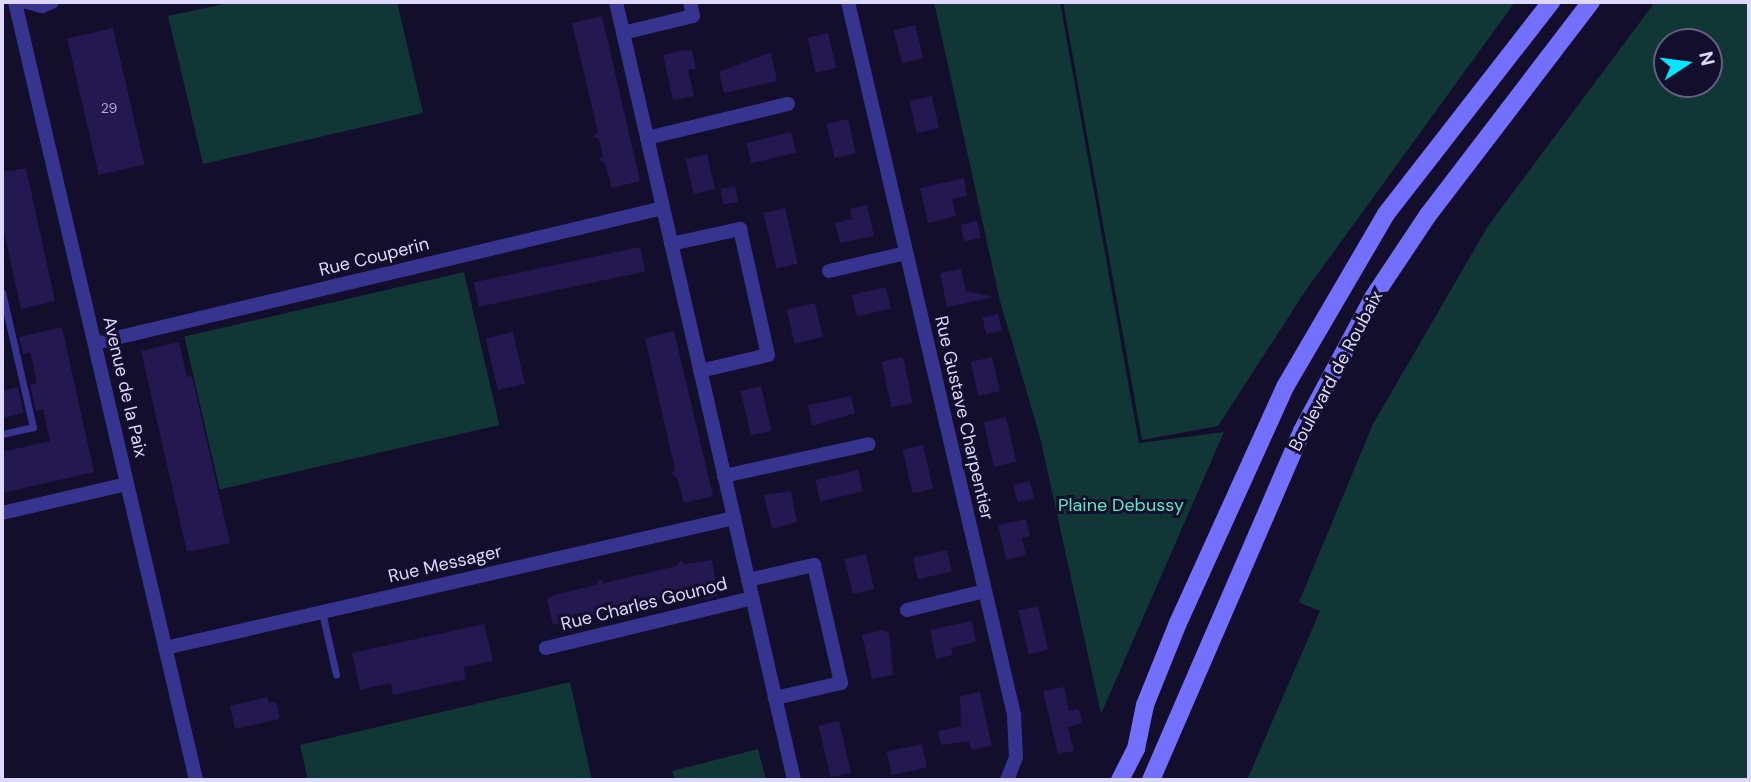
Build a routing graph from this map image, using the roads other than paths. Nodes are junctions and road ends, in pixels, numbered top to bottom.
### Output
1 (15, 2) edge
2 (27, 2) edge
3 (52, 2) edge
4 (616, 2) edge
5 (690, 2) edge
6 (848, 2) edge
7 (1551, 2) edge
8 (1591, 2) edge
9 (623, 33) junction
10 (788, 104) dead end
11 (647, 138) junction
12 (663, 208) junction
13 (671, 244) junction
14 (906, 253) junction
15 (829, 271) dead end
16 (2, 292) edge
17 (95, 343) junction
18 (700, 371) junction
19 (2, 434) edge
20 (869, 444) dead end
21 (724, 476) junction
22 (127, 484) junction
23 (2, 513) edge
24 (734, 518) junction
25 (748, 580) junction
26 (985, 591) junction
27 (752, 598) junction
28 (908, 610) dead end
29 (322, 612) junction
30 (165, 648) junction
31 (545, 648) dead end
32 (336, 674) dead end
33 (775, 698) junction
34 (196, 780) edge
35 (794, 780) edge
36 (1007, 780) edge
37 (1120, 780) edge
38 (1151, 780) edge

1 - 17 street, Avenue de la Paix
2 - 3 street
4 - 9 street
5 - 9 street
6 - 14 street, Rue Gustave Charpentier
7 - 37 main road, Boulevard de Roubaix
8 - 38 main road, Boulevard de Roubaix
9 - 11 street
10 - 11 street
11 - 12 street
12 - 13 street
12 - 17 street, Rue Couperin
13 - 18 street
13 - 18 street
14 - 15 street
14 - 26 street, Rue Gustave Charpentier
16 - 19 lane
17 - 22 street, Avenue de la Paix
18 - 21 street
20 - 21 street
21 - 24 street
22 - 23 street
22 - 30 street, Avenue de la Paix
24 - 25 street
24 - 29 street, Rue Messager
25 - 27 street
25 - 33 street
26 - 28 street
26 - 36 street, Rue Gustave Charpentier
27 - 31 street, Rue Charles Gounod
27 - 33 street
29 - 30 street, Rue Messager
29 - 32 lane
30 - 34 street, Avenue de la Paix
33 - 35 street

